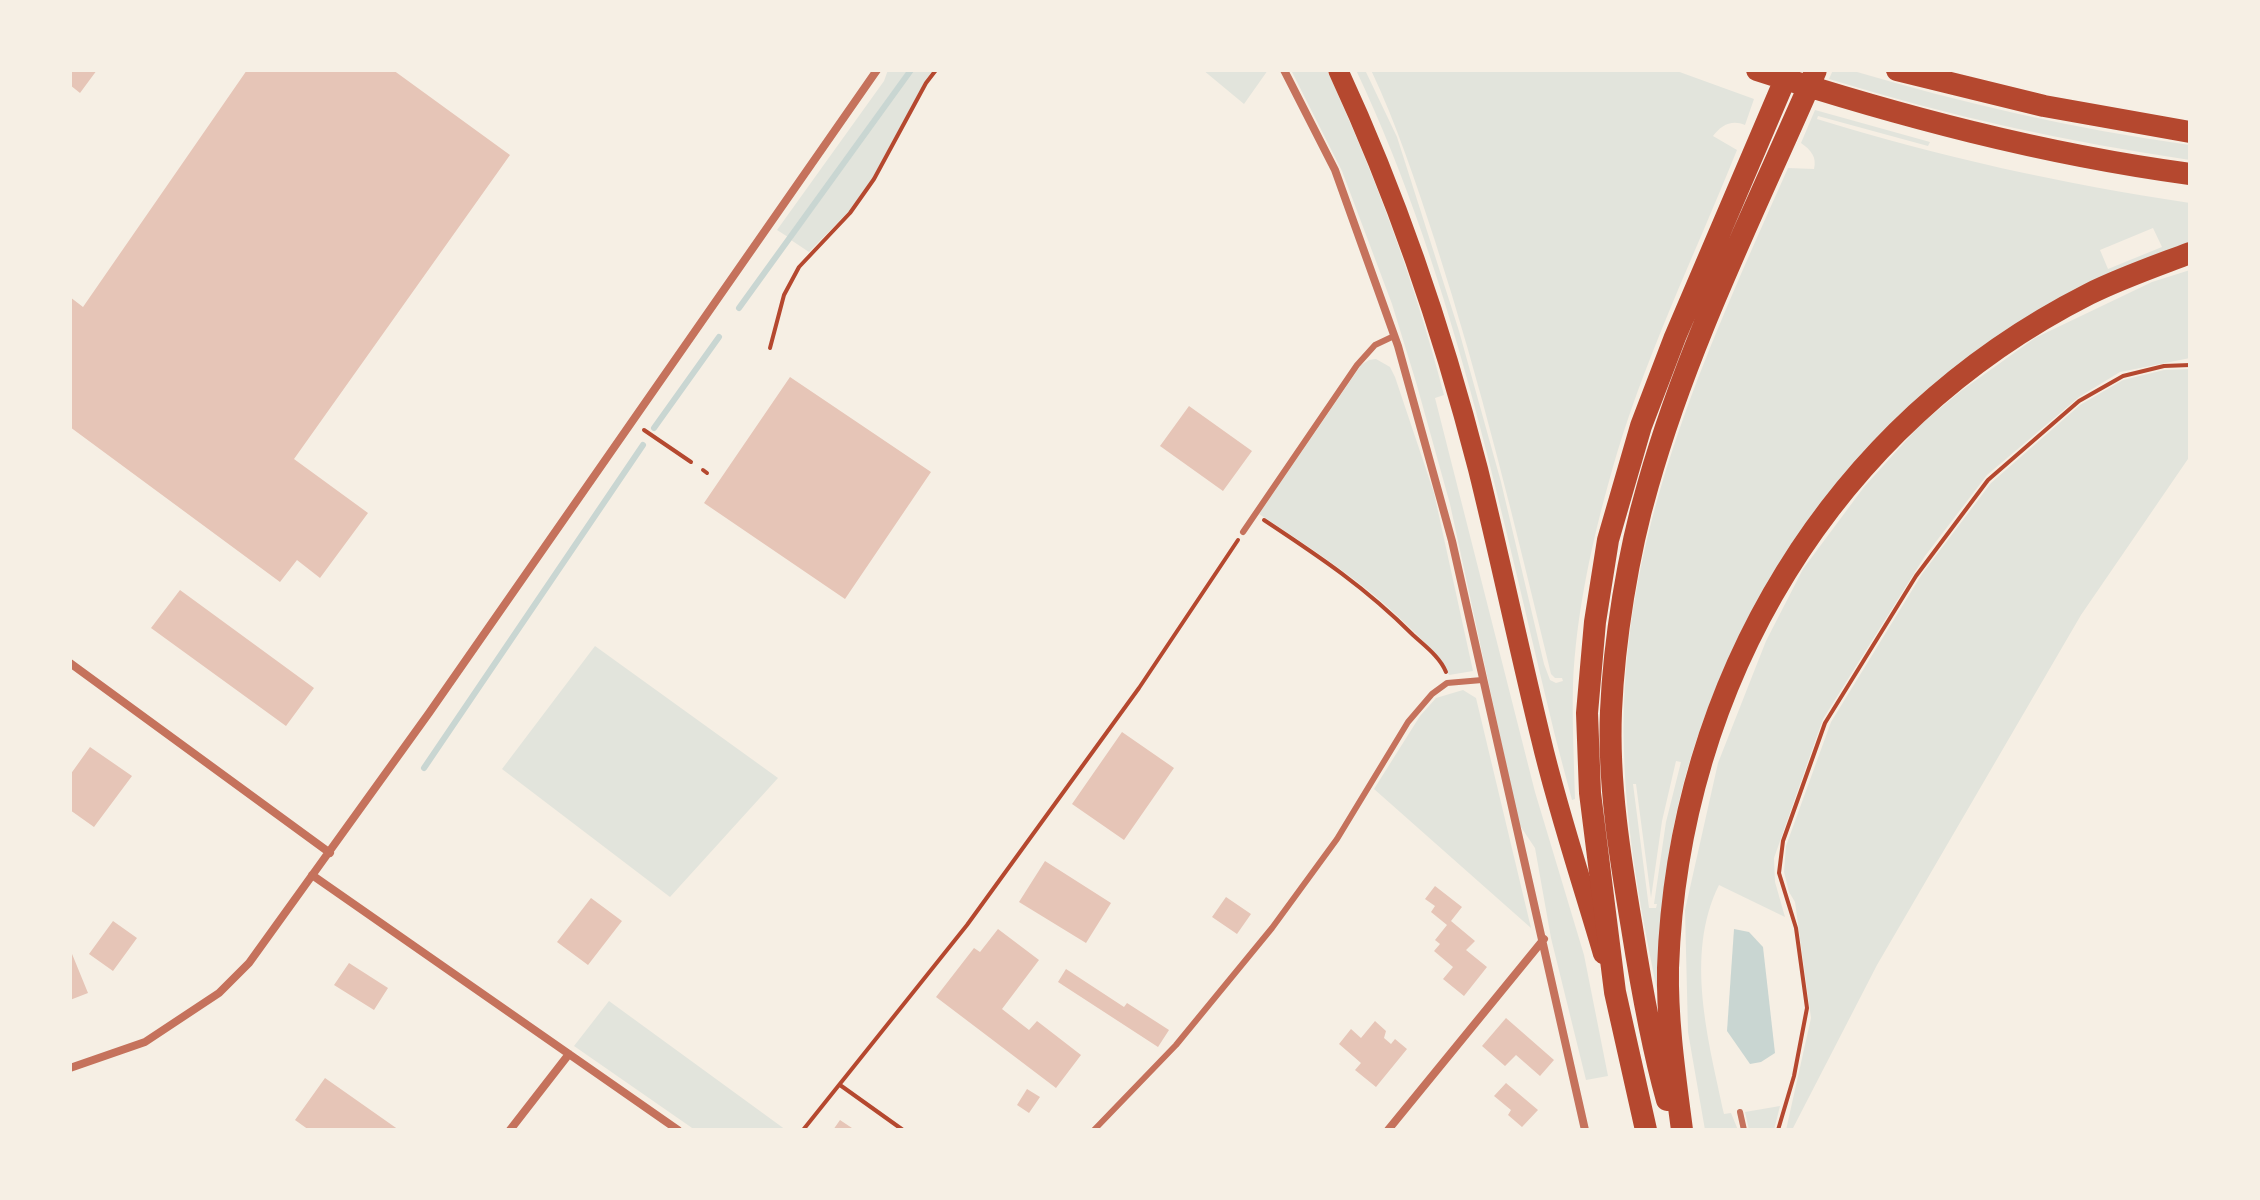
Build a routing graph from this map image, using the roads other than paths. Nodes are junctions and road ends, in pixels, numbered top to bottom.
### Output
1 (877, 70) edge
2 (1284, 70) edge
3 (1338, 70) edge
4 (1757, 70) edge
5 (1789, 70) edge
6 (1816, 70) edge
7 (1897, 70) edge
8 (2190, 132) edge
9 (2190, 174) edge
10 (2190, 253) edge
11 (1394, 336) junction
12 (1243, 532) road end
13 (70, 663) edge
14 (1482, 680) junction
15 (330, 853) junction
16 (312, 875) junction
17 (1544, 939) junction
18 (1615, 992) junction
19 (569, 1054) junction
20 (70, 1068) edge
21 (1740, 1112) dead end
22 (510, 1130) edge
23 (678, 1130) edge
24 (1094, 1130) edge
25 (1388, 1130) edge
26 (1585, 1130) edge
27 (1646, 1130) edge
28 (1675, 1130) edge
29 (1682, 1130) edge
30 (1744, 1130) edge

1 - 15 street
2 - 11 street
3 - 18 highway
4 - 9 highway
5 - 18 highway
6 - 28 highway
7 - 8 highway
10 - 29 highway
11 - 12 lane
11 - 14 street
13 - 15 street
14 - 17 street
14 - 24 lane
15 - 16 street
16 - 19 street
16 - 20 street
17 - 25 street
17 - 26 street
18 - 27 highway
19 - 22 street
19 - 23 street
21 - 30 lane

